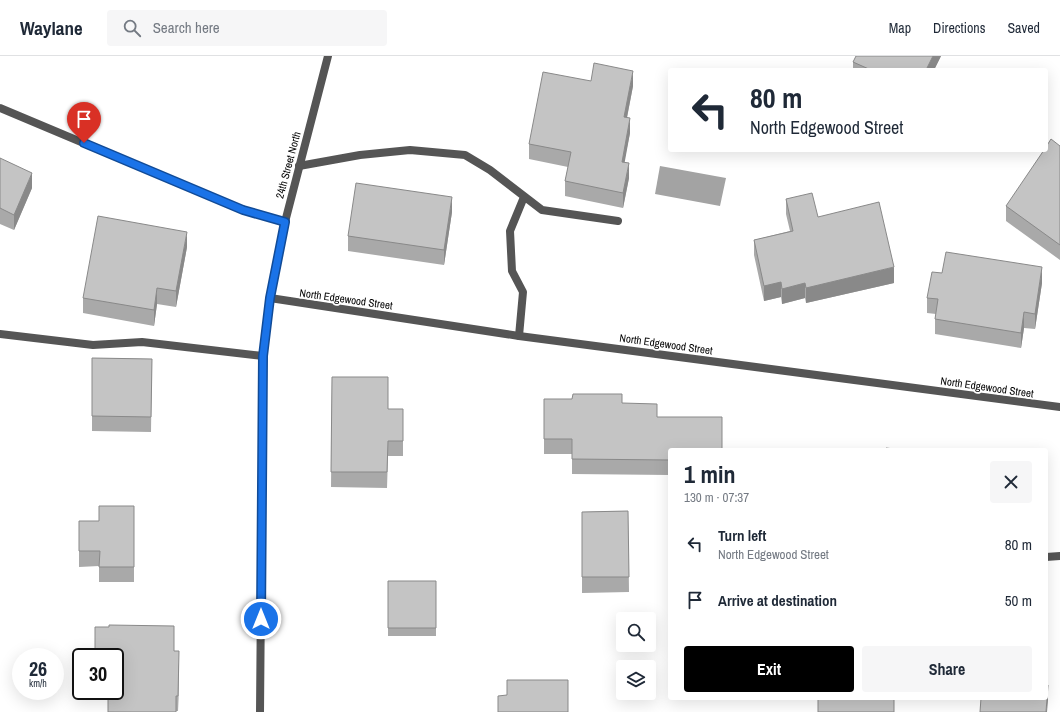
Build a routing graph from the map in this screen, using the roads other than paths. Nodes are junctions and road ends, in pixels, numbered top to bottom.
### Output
1 (328, 56) edge
2 (0, 108) edge
3 (299, 166) junction
4 (524, 197) junction
5 (618, 221) dead end
6 (285, 222) junction
7 (270, 298) junction
8 (0, 334) edge
9 (519, 336) junction
10 (263, 356) junction
11 (1060, 407) edge
12 (1060, 556) edge
13 (1048, 557) edge
14 (260, 712) edge

1 - 3 street, 24th Street North
2 - 6 street
3 - 4 street
3 - 6 street, 24th Street North
4 - 5 street
4 - 9 street
6 - 7 street, 24th Street North
7 - 9 street, North Edgewood Street
7 - 10 street, 24th Street North
8 - 10 street
9 - 11 street, North Edgewood Street
10 - 14 street, 24th Street North
12 - 13 street

